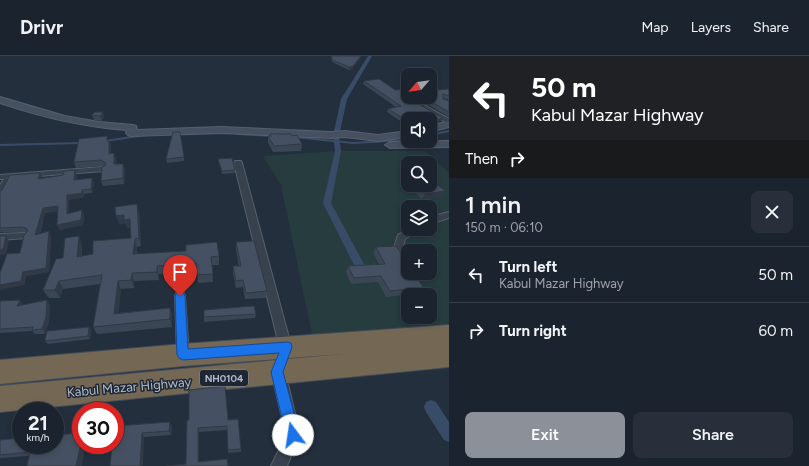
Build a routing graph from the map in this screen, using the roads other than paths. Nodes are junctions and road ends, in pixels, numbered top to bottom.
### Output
1 (0, 100) edge
2 (417, 104) edge
3 (449, 124) edge
4 (437, 127) edge
5 (401, 136) edge
6 (371, 141) junction
7 (449, 144) edge
8 (238, 163) dead end
9 (102, 169) edge
10 (0, 177) edge
11 (9, 177) junction
12 (0, 192) edge
13 (449, 215) edge
14 (437, 218) edge
15 (24, 236) edge
16 (403, 236) edge
17 (0, 237) edge
18 (399, 248) edge
19 (180, 296) dead end
20 (449, 334) edge
21 (287, 347) junction
22 (183, 355) junction
23 (449, 356) edge
24 (0, 372) edge
25 (277, 372) junction
26 (0, 399) edge
27 (279, 466) edge

1 - 6 street
2 - 3 street
3 - 4 street
5 - 6 street
6 - 7 street
8 - 21 street
9 - 11 street
10 - 11 street
11 - 12 street
13 - 14 street
15 - 17 street
16 - 18 street
19 - 22 street
20 - 21 highway
21 - 22 highway
21 - 25 street
22 - 24 highway
23 - 25 highway, Kabul Mazar Highway / NH0104
25 - 26 highway, Kabul Mazar Highway / NH0104
25 - 27 street

